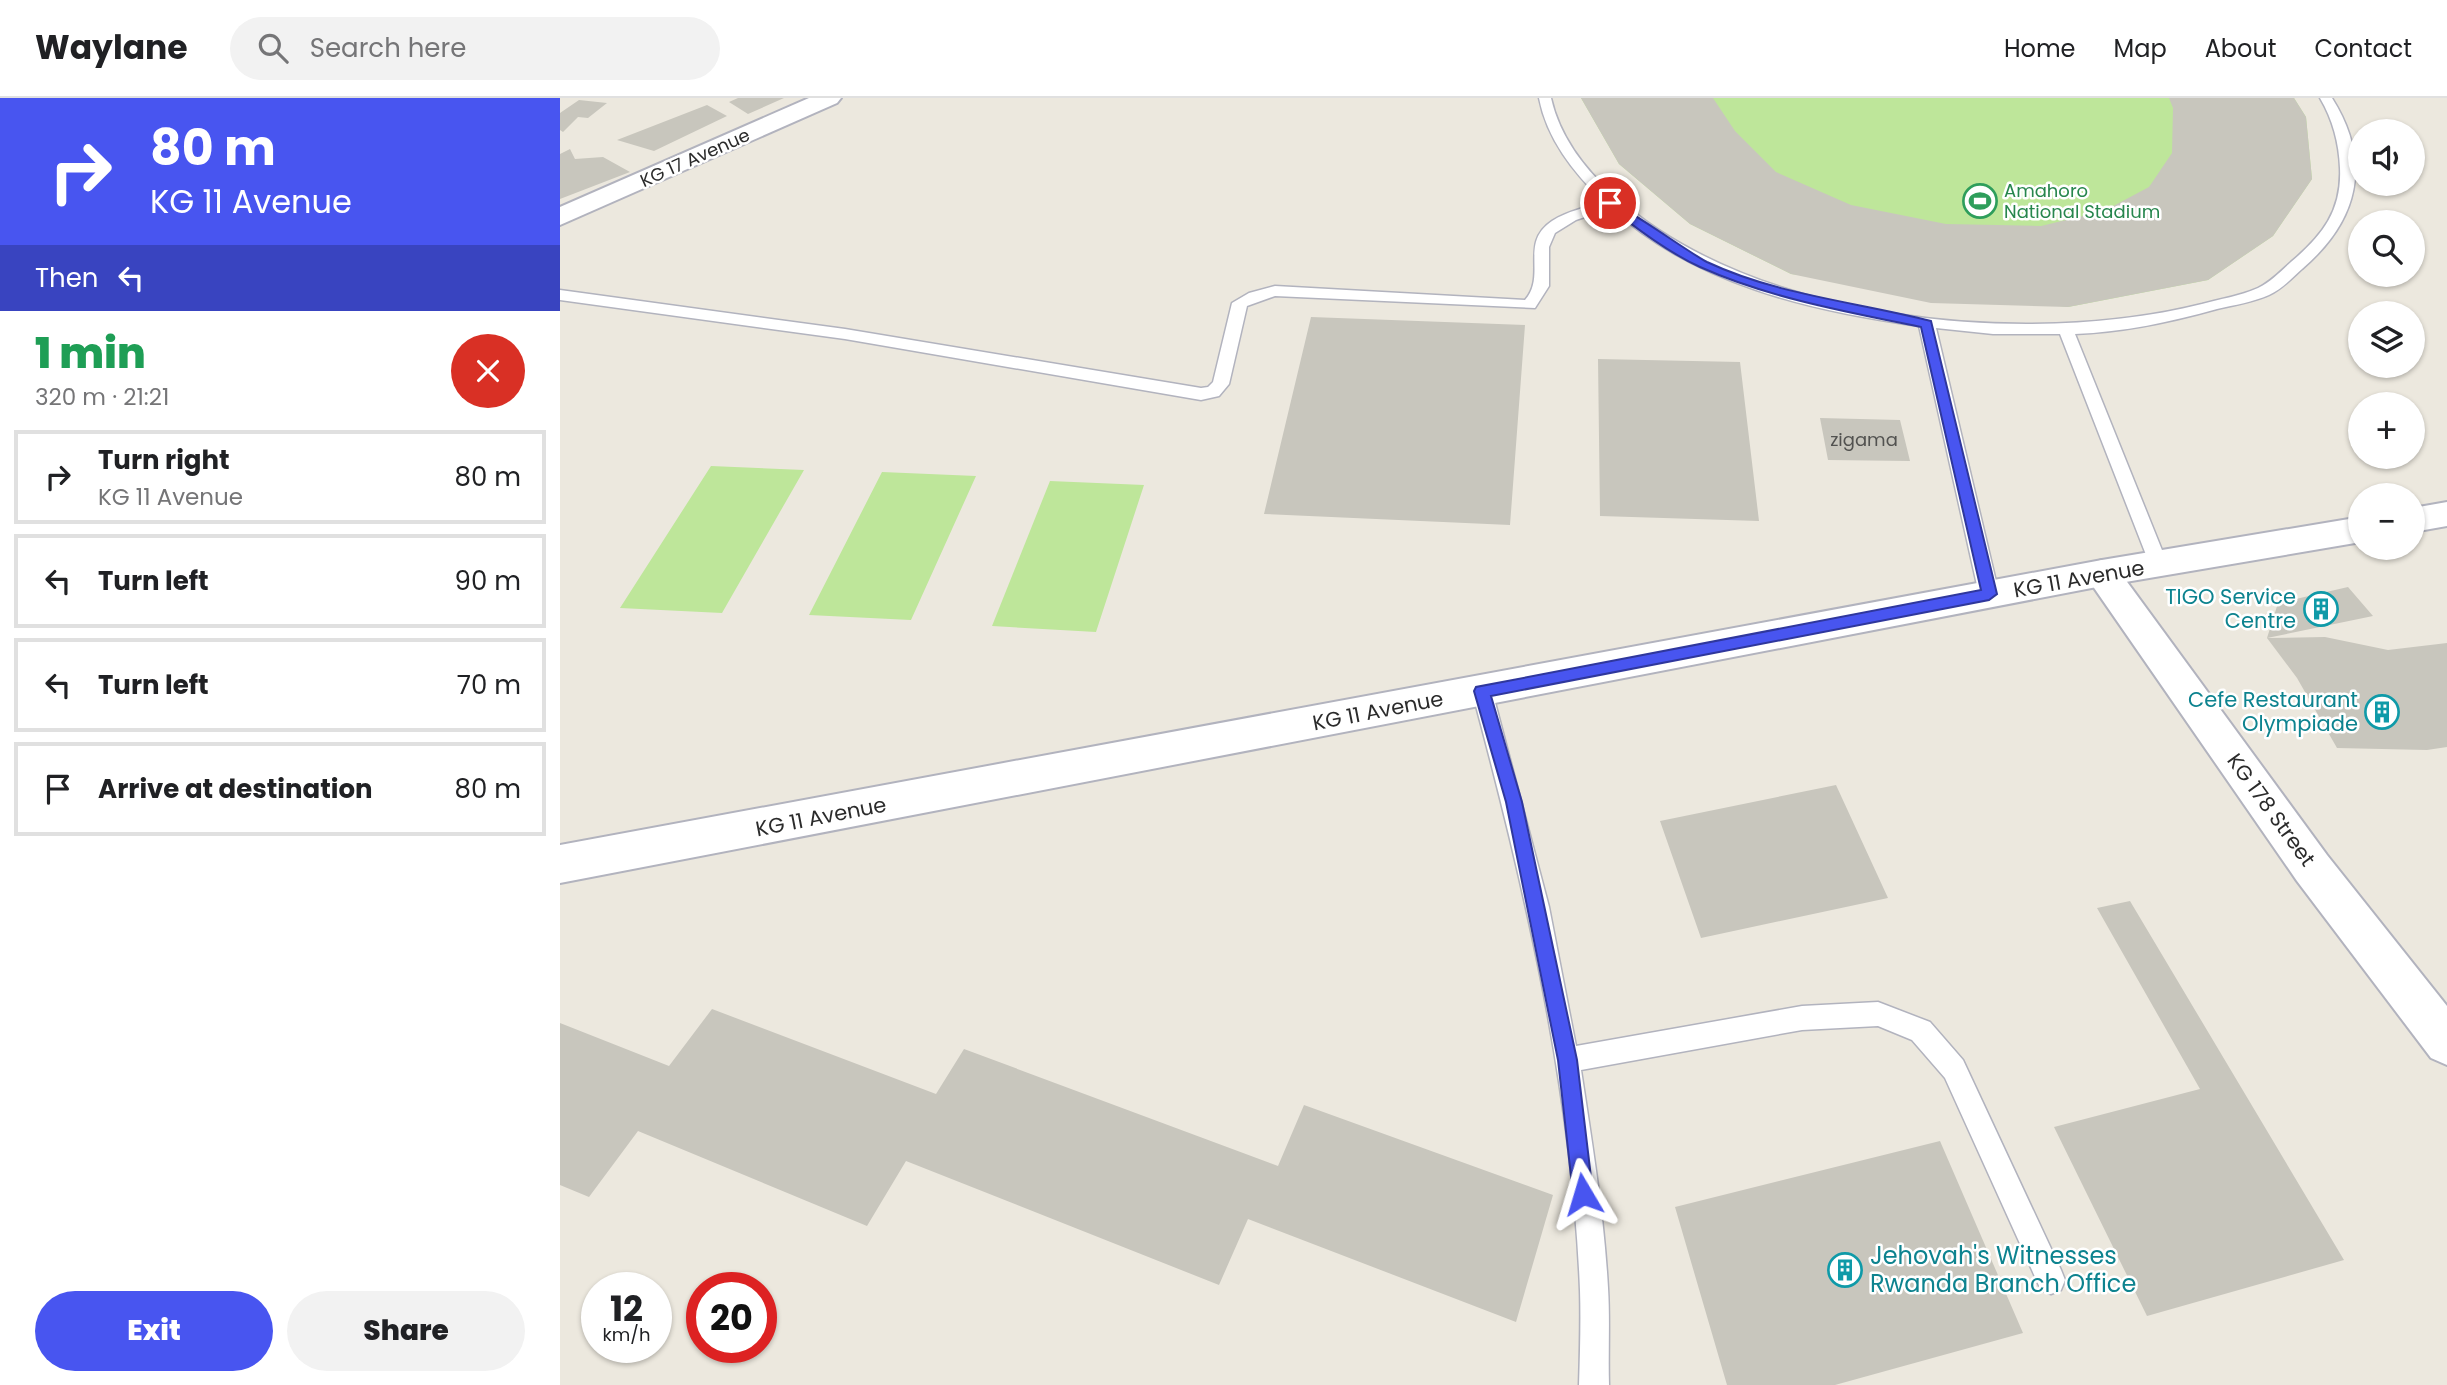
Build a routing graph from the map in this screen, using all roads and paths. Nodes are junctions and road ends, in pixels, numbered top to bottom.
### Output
1 (829, 98) edge
2 (1545, 98) edge
3 (2326, 98) edge
4 (1610, 203) junction
5 (560, 217) edge
6 (560, 295) edge
7 (1927, 324) junction
8 (2066, 330) junction
9 (2447, 514) edge
10 (2425, 518) edge
11 (2348, 531) edge
12 (2159, 565) junction
13 (2102, 573) junction
14 (1989, 594) junction
15 (1482, 691) junction
16 (560, 864) edge
17 (2447, 1042) edge
18 (1567, 1060) junction
19 (2051, 1280) dead end
20 (1594, 1385) edge

1 - 5 main road, KG 17 Avenue
2 - 4 lane
3 - 8 lane
4 - 6 lane
4 - 7 lane
7 - 8 lane
7 - 14 lane
8 - 12 lane
9 - 10 main road
11 - 12 main road, KG 11 Avenue
12 - 13 main road, KG 11 Avenue
13 - 14 main road, KG 11 Avenue
13 - 17 main road, KG 178 Street
14 - 15 main road, KG 11 Avenue
15 - 16 main road, KG 11 Avenue
15 - 18 lane
18 - 19 lane
18 - 20 lane

